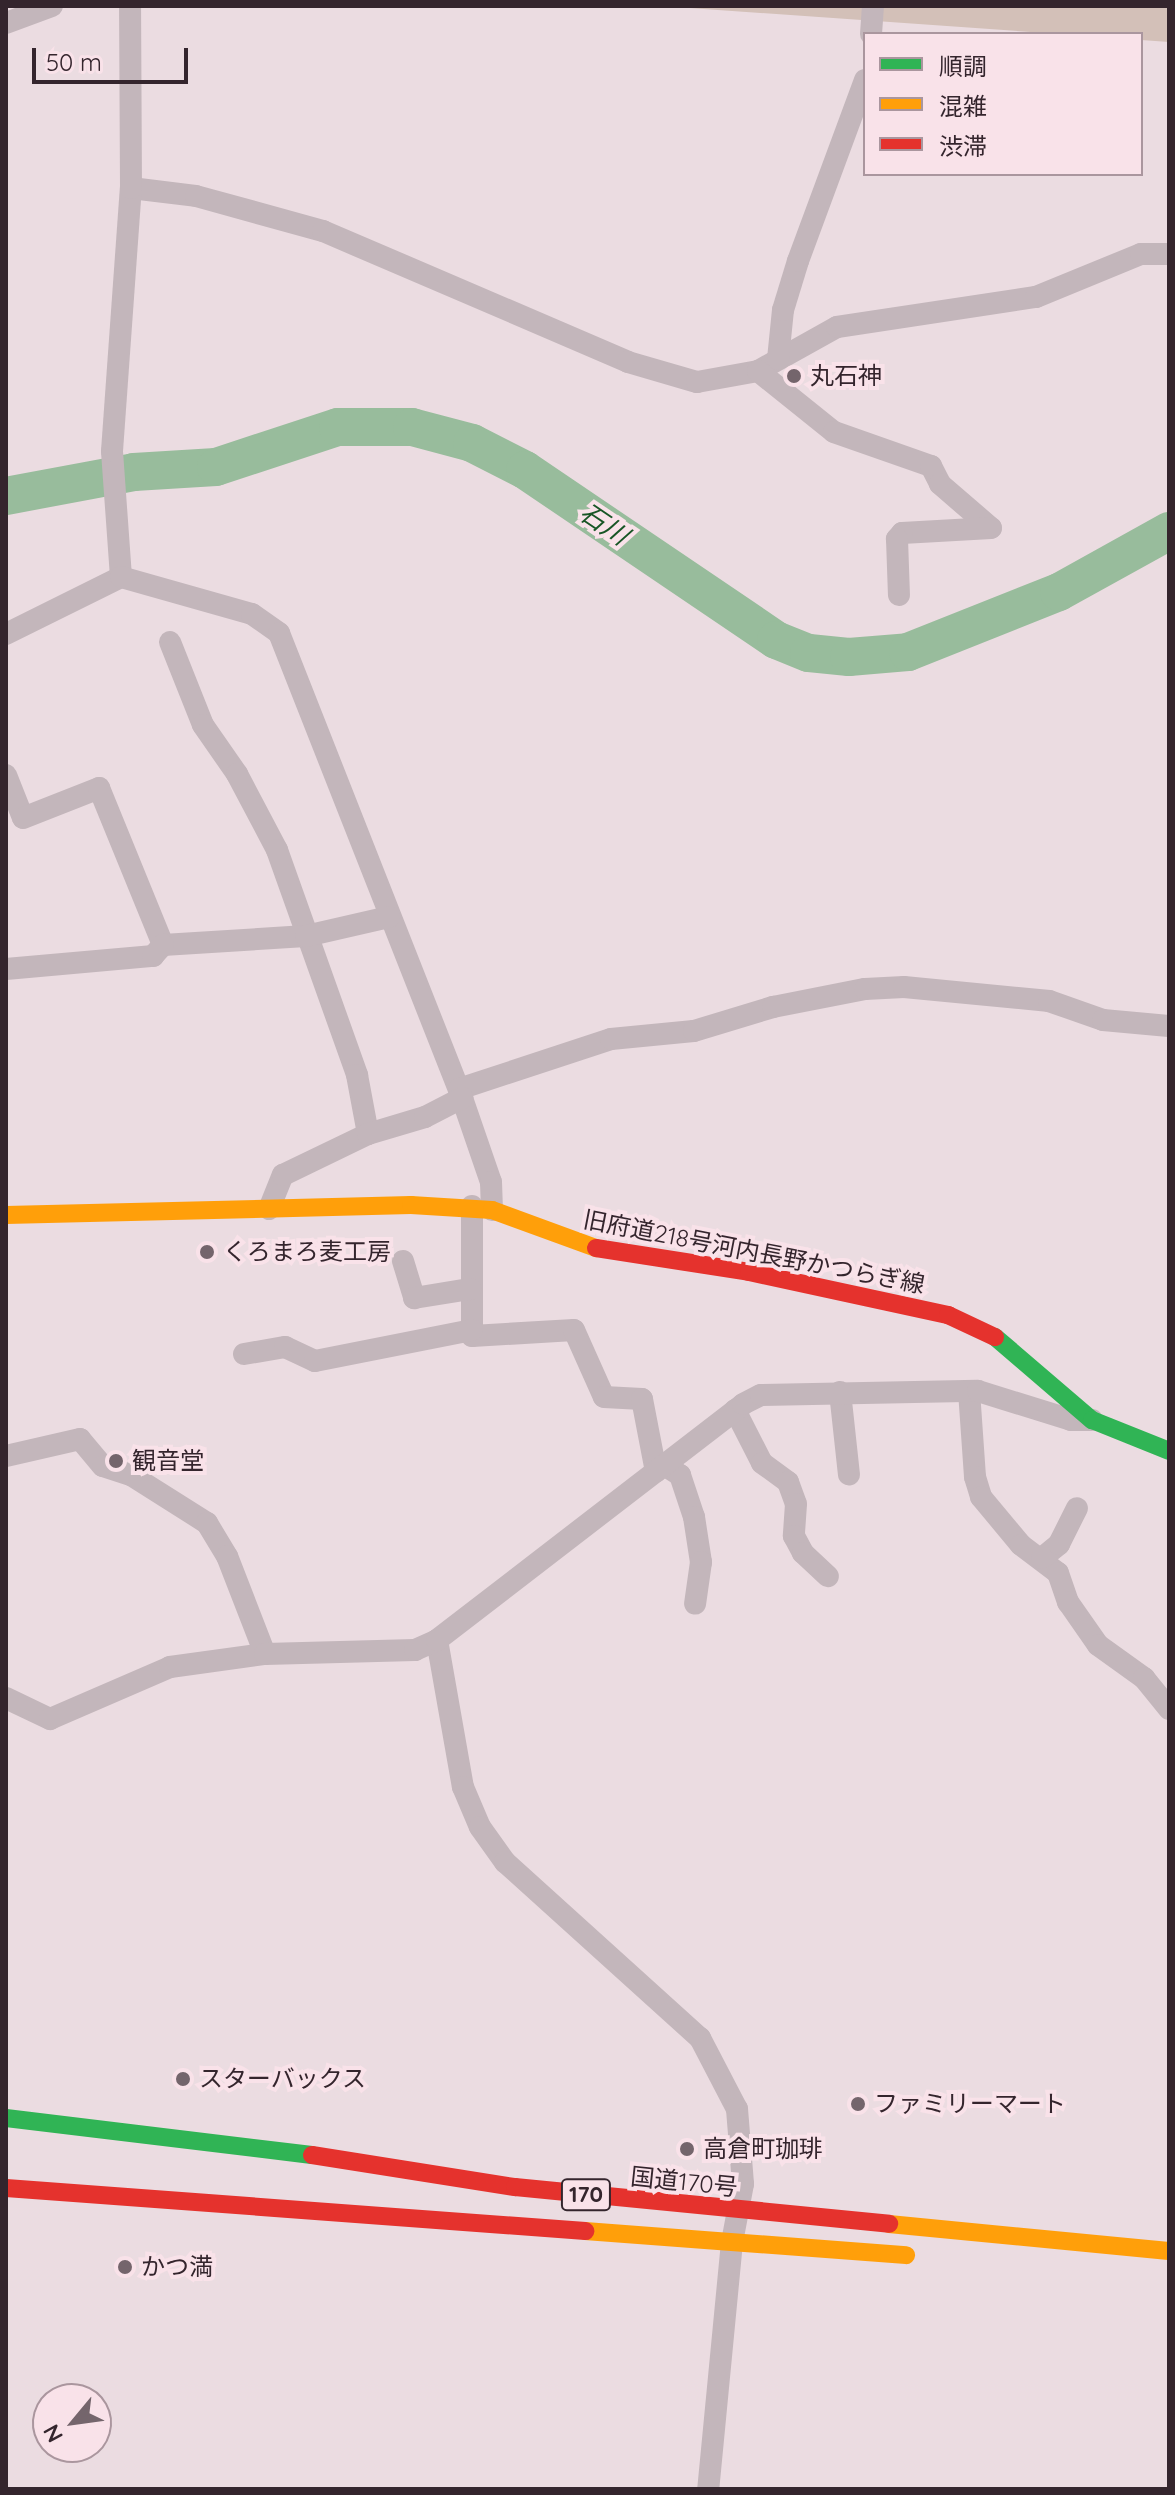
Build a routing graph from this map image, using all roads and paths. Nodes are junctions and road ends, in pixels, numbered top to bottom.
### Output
1 (52, 6) edge
2 (130, 6) edge
3 (873, 6) edge
4 (6, 23) edge
5 (871, 32) edge
6 (863, 85) edge
7 (131, 188) junction
8 (1169, 254) edge
9 (778, 359) junction
10 (758, 371) junction
11 (121, 577) junction
12 (899, 595) dead end
13 (6, 634) edge
14 (170, 642) dead end
15 (6, 775) edge
16 (389, 917) junction
17 (306, 936) junction
18 (163, 945) junction
19 (6, 969) edge
20 (1169, 1026) edge
21 (460, 1094) junction
22 (368, 1134) junction
23 (482, 1208) junction
24 (269, 1209) junction
25 (6, 1215) edge
26 (403, 1261) dead end
27 (470, 1289) junction
28 (472, 1330) junction
29 (244, 1354) dead end
30 (969, 1391) junction
31 (840, 1392) junction
32 (735, 1410) junction
33 (1092, 1420) junction
34 (1169, 1451) edge
35 (6, 1456) edge
36 (660, 1469) junction
37 (849, 1475) dead end
38 (1077, 1508) dead end
39 (1042, 1558) junction
40 (818, 1576) dead end
41 (695, 1604) dead end
42 (437, 1640) junction
43 (265, 1654) junction
44 (6, 1698) edge
45 (1169, 1709) edge
46 (6, 2118) edge
47 (6, 2188) edge
48 (740, 2213) junction
49 (732, 2242) junction
50 (1169, 2251) edge
51 (931, 2257) dead end
52 (708, 2489) edge

1 - 4 street
2 - 7 street
3 - 5 street
6 - 9 street
7 - 10 street
7 - 11 street
8 - 9 street
9 - 10 street
10 - 12 street
11 - 13 street
11 - 16 street
14 - 17 street
15 - 18 street
16 - 17 street
16 - 21 street
17 - 18 street
17 - 22 street
18 - 19 street
20 - 21 street
21 - 22 street
21 - 23 street
22 - 24 street
23 - 24 main road, 旧府道218号河内長野かつらぎ線
23 - 27 street
23 - 33 main road, 旧府道218号河内長野かつらぎ線
24 - 25 main road, 旧府道218号河内長野かつらぎ線
26 - 27 street
27 - 28 street
28 - 29 street
28 - 36 street
30 - 31 street
30 - 33 street
30 - 39 street
31 - 32 street
31 - 37 street
32 - 36 street
32 - 40 street
33 - 34 main road, 旧府道218号河内長野かつらぎ線
35 - 43 street
36 - 41 street
36 - 42 street
38 - 39 street
39 - 45 street
42 - 43 street
42 - 48 street
43 - 44 street
46 - 48 main road, 国道170号 / 170
47 - 49 main road, 170
48 - 49 street
48 - 50 main road, 国道170号 / 170
49 - 51 main road, 170
49 - 52 street

